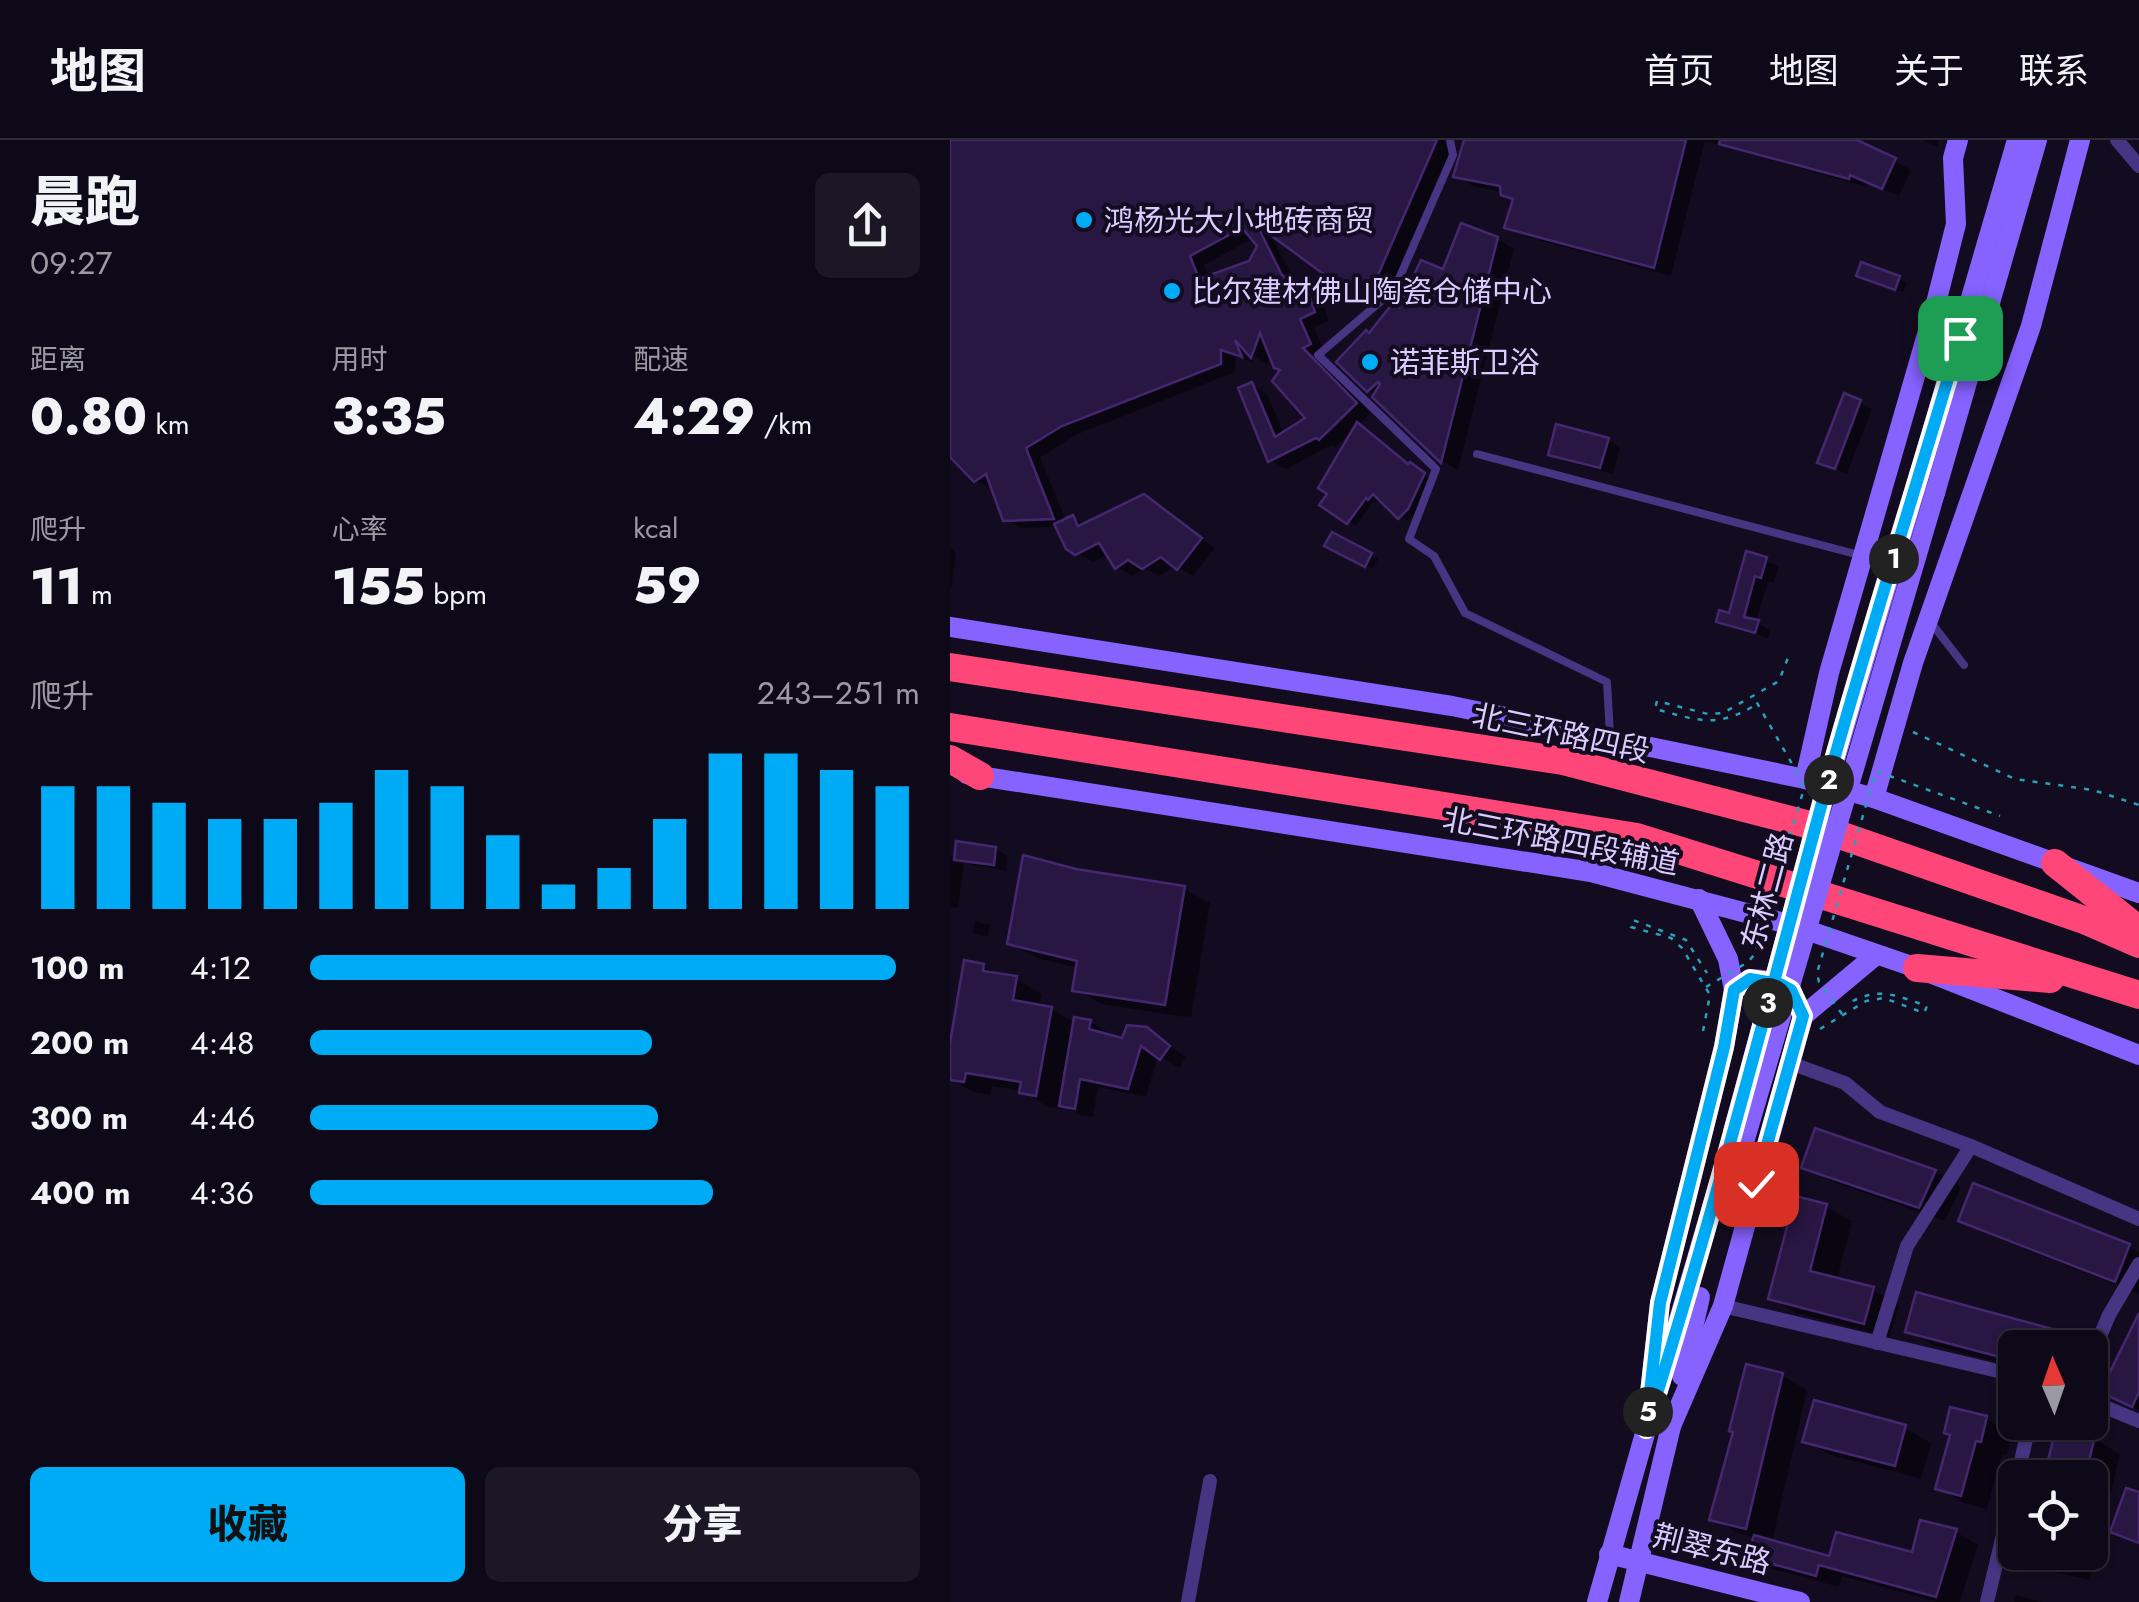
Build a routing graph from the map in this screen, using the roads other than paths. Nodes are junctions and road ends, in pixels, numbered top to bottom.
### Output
1 (1450, 140) edge
2 (1958, 140) edge
3 (2017, 140) edge
4 (2037, 140) edge
5 (2080, 140) edge
6 (2117, 140) edge
7 (2139, 166) edge
8 (1476, 454) dead end
9 (1925, 491) junction
10 (1863, 556) junction
11 (1930, 620) junction
12 (950, 626) edge
13 (1964, 665) dead end
14 (950, 667) edge
15 (950, 726) edge
16 (1611, 739) junction
17 (950, 759) edge
18 (950, 771) edge
19 (980, 776) junction
20 (1805, 779) junction
21 (1874, 798) junction
22 (2056, 863) junction
23 (2139, 893) edge
24 (1699, 900) junction
25 (2139, 930) edge
26 (2139, 944) edge
27 (1876, 955) junction
28 (1917, 968) junction
29 (2102, 983) junction
30 (1734, 990) junction
31 (2139, 995) edge
32 (1803, 1016) junction
33 (2139, 1054) edge
34 (1790, 1063) junction
35 (1971, 1146) junction
36 (1726, 1181) junction
37 (2139, 1219) edge
38 (2139, 1264) edge
39 (1722, 1306) junction
40 (2102, 1330) edge
41 (1878, 1343) junction
42 (1998, 1371) edge
43 (2108, 1408) edge
44 (2139, 1420) edge
45 (1671, 1426) junction
46 (1646, 1429) junction
47 (1210, 1481) dead end
48 (1609, 1554) junction
49 (1998, 1556) edge
50 (1639, 1562) junction
51 (1188, 1602) edge
52 (1597, 1602) edge
53 (1629, 1602) edge
54 (1800, 1602) edge
55 (1987, 1602) edge

1 - 16 lane
2 - 10 main road
3 - 9 main road, 东林二路
4 - 9 main road, 东林二路
5 - 11 main road
6 - 7 street
8 - 10 lane
9 - 36 main road, 东林二路, bridge
10 - 20 main road
11 - 13 lane
11 - 21 main road
12 - 16 main road
14 - 26 highway, 北三环路四段
15 - 29 highway
16 - 20 main road
17 - 19 highway
18 - 19 main road, 北三环路四段辅道
19 - 24 main road, 北三环路四段辅道
20 - 21 main road
21 - 22 main road
22 - 23 main road
22 - 25 highway
24 - 27 main road, 北三环路四段辅道
24 - 30 main road
27 - 28 main road, 北三环路四段辅道
27 - 32 main road
28 - 29 highway
28 - 33 main road, 北三环路四段辅道
29 - 31 highway
30 - 32 main road
30 - 46 main road
32 - 34 main road
34 - 35 street
34 - 39 main road
35 - 37 street
35 - 41 street
36 - 45 main road, 东林二路
36 - 46 main road, 东林二路
38 - 40 street
39 - 41 street
39 - 45 main road
41 - 42 street
43 - 44 street
45 - 50 main road, 东林二路
46 - 48 main road, 东林二路
47 - 51 street
48 - 50 main road, 荆翠东路
48 - 52 main road, 东林二路
49 - 55 street
50 - 53 main road, 东林二路
50 - 54 main road, 荆翠东路

